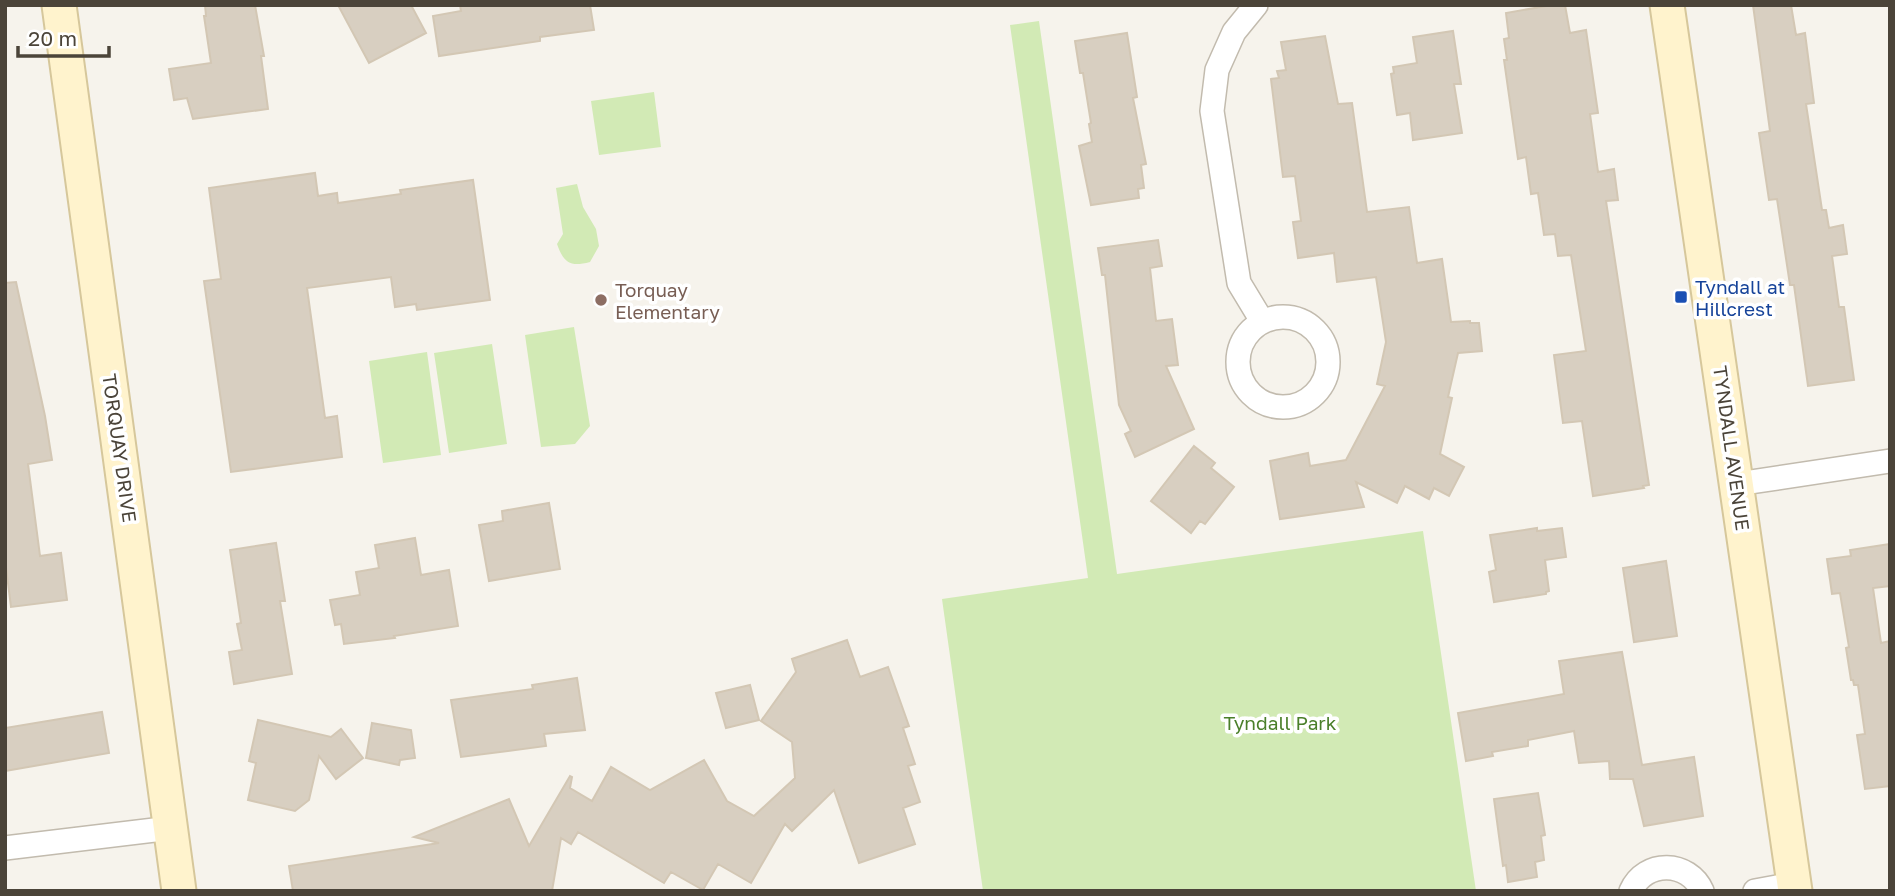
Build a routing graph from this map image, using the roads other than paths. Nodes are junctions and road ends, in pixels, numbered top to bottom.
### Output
1 (59, 5) edge
2 (1256, 5) edge
3 (1667, 5) edge
4 (1262, 321) dead end
5 (1890, 461) edge
6 (1737, 484) junction
7 (171, 828) junction
8 (5, 848) edge
9 (1795, 887) edge
10 (179, 891) edge
11 (1631, 891) edge
12 (1702, 891) edge
13 (1755, 891) edge

1 - 7 street, TORQUAY DRIVE
2 - 4 street
3 - 6 street, TYNDALL AVENUE
5 - 6 street
6 - 9 street, TYNDALL AVENUE
7 - 8 street
7 - 10 street, TORQUAY DRIVE
9 - 13 street
11 - 12 street

